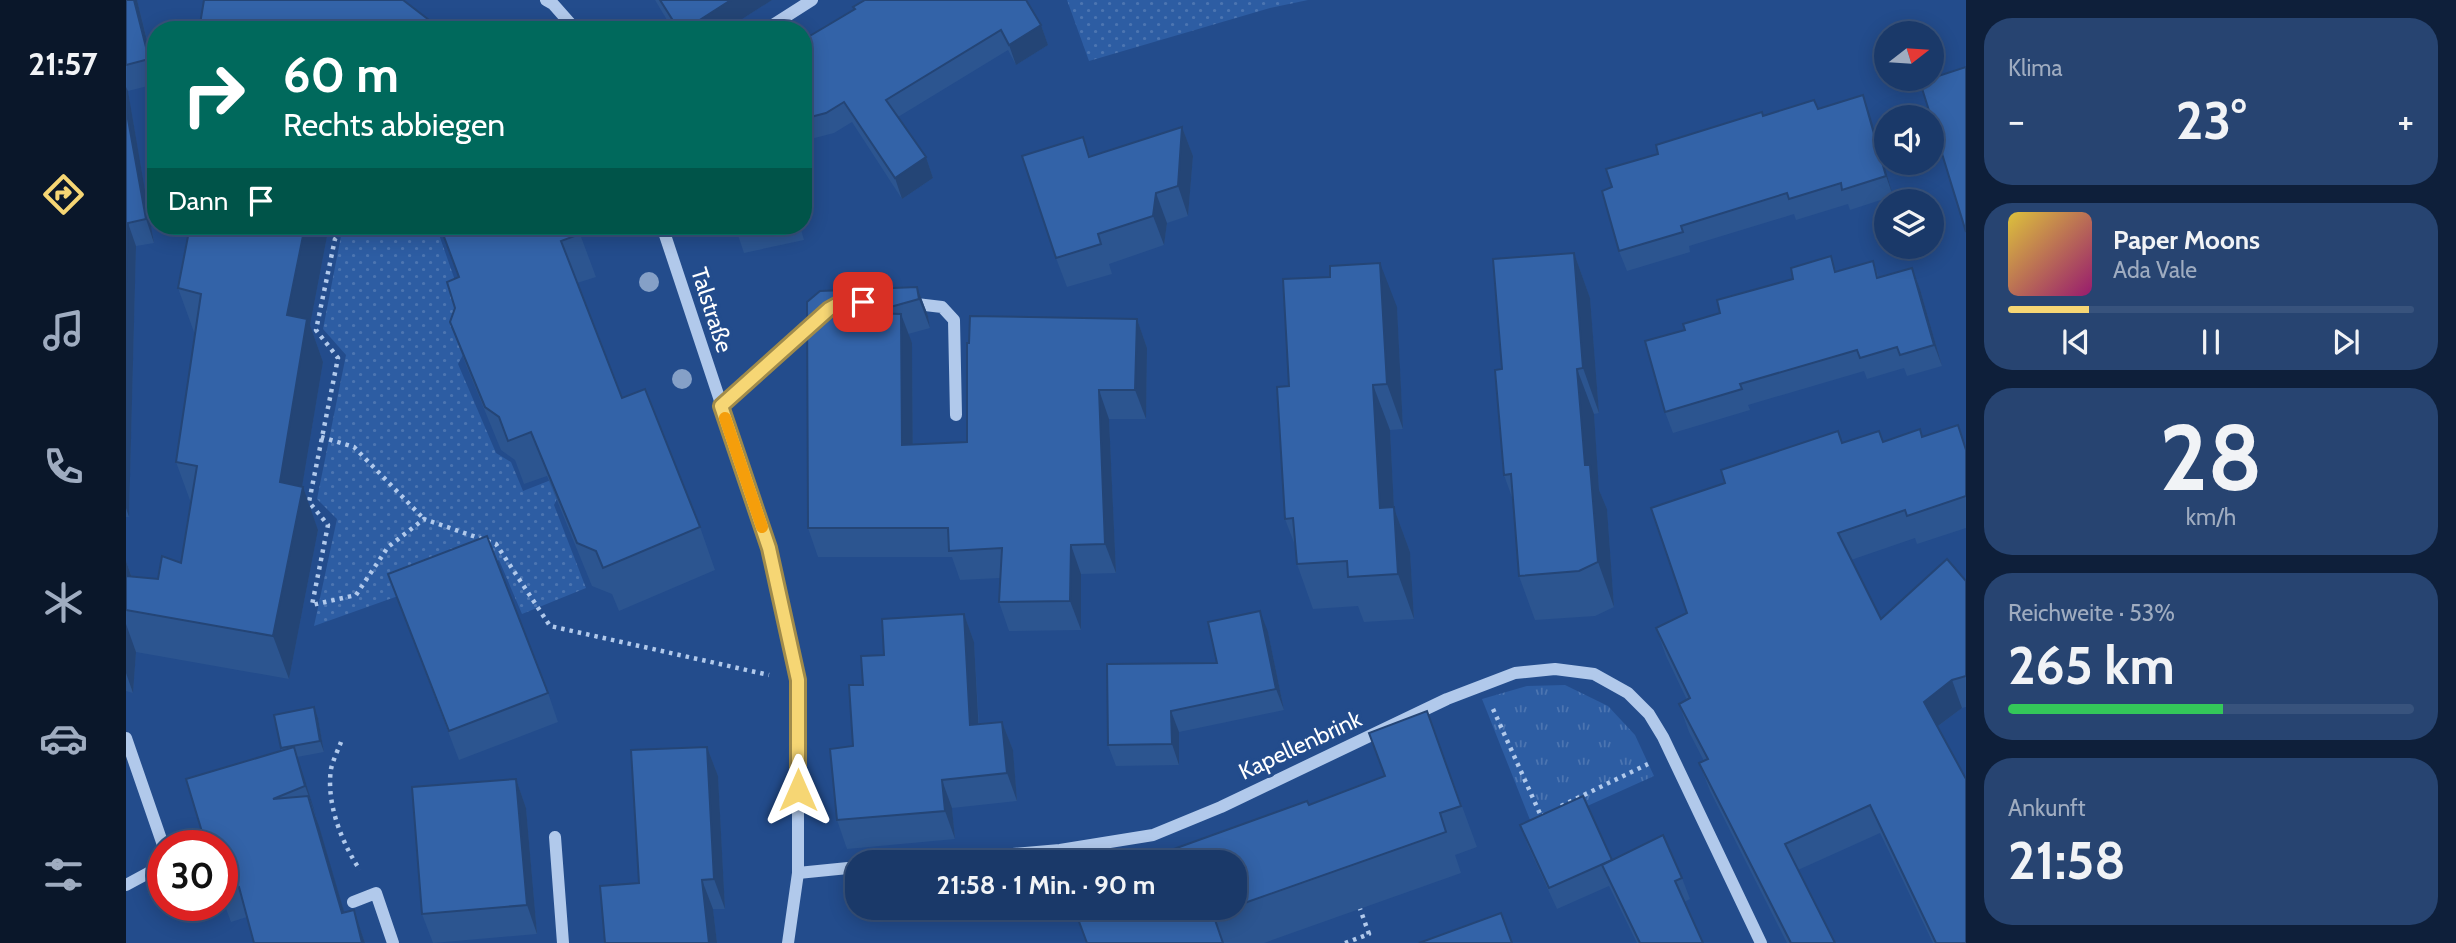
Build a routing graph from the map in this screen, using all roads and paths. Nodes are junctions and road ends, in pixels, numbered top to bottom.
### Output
1 (812, 0) edge
2 (551, 1) edge
3 (568, 21) edge
4 (779, 21) edge
5 (339, 235) edge
6 (665, 235) edge
7 (896, 303) edge
8 (829, 309) edge
9 (721, 406) junction
10 (956, 415) dead end
11 (321, 437) junction
12 (424, 519) junction
13 (798, 680) junction
14 (1483, 685) junction
15 (126, 738) edge
16 (341, 742) dead end
17 (1670, 754) junction
18 (158, 830) edge
19 (555, 837) dead end
20 (1060, 850) edge
21 (845, 868) edge
22 (798, 873) junction
23 (147, 874) edge
24 (126, 885) edge
25 (376, 893) junction
26 (1355, 895) edge
27 (353, 902) dead end
28 (393, 943) edge
29 (563, 943) edge
30 (788, 943) edge
31 (1345, 943) edge
32 (1761, 943) edge

1 - 4 street
2 - 3 street
5 - 11 path
6 - 9 street, Talstraße
7 - 10 street
8 - 9 street
9 - 13 street, Talstraße
11 - 12 path
11 - 12 path
12 - 13 path
13 - 22 street, Talstraße
14 - 17 street, Kapellenbrink
14 - 17 path
14 - 20 street, Kapellenbrink
15 - 18 street
16 - 25 path
17 - 32 street, Kapellenbrink
19 - 29 street
21 - 22 street
22 - 30 street, Talstraße
23 - 24 street
25 - 27 street
25 - 28 street
26 - 31 path

